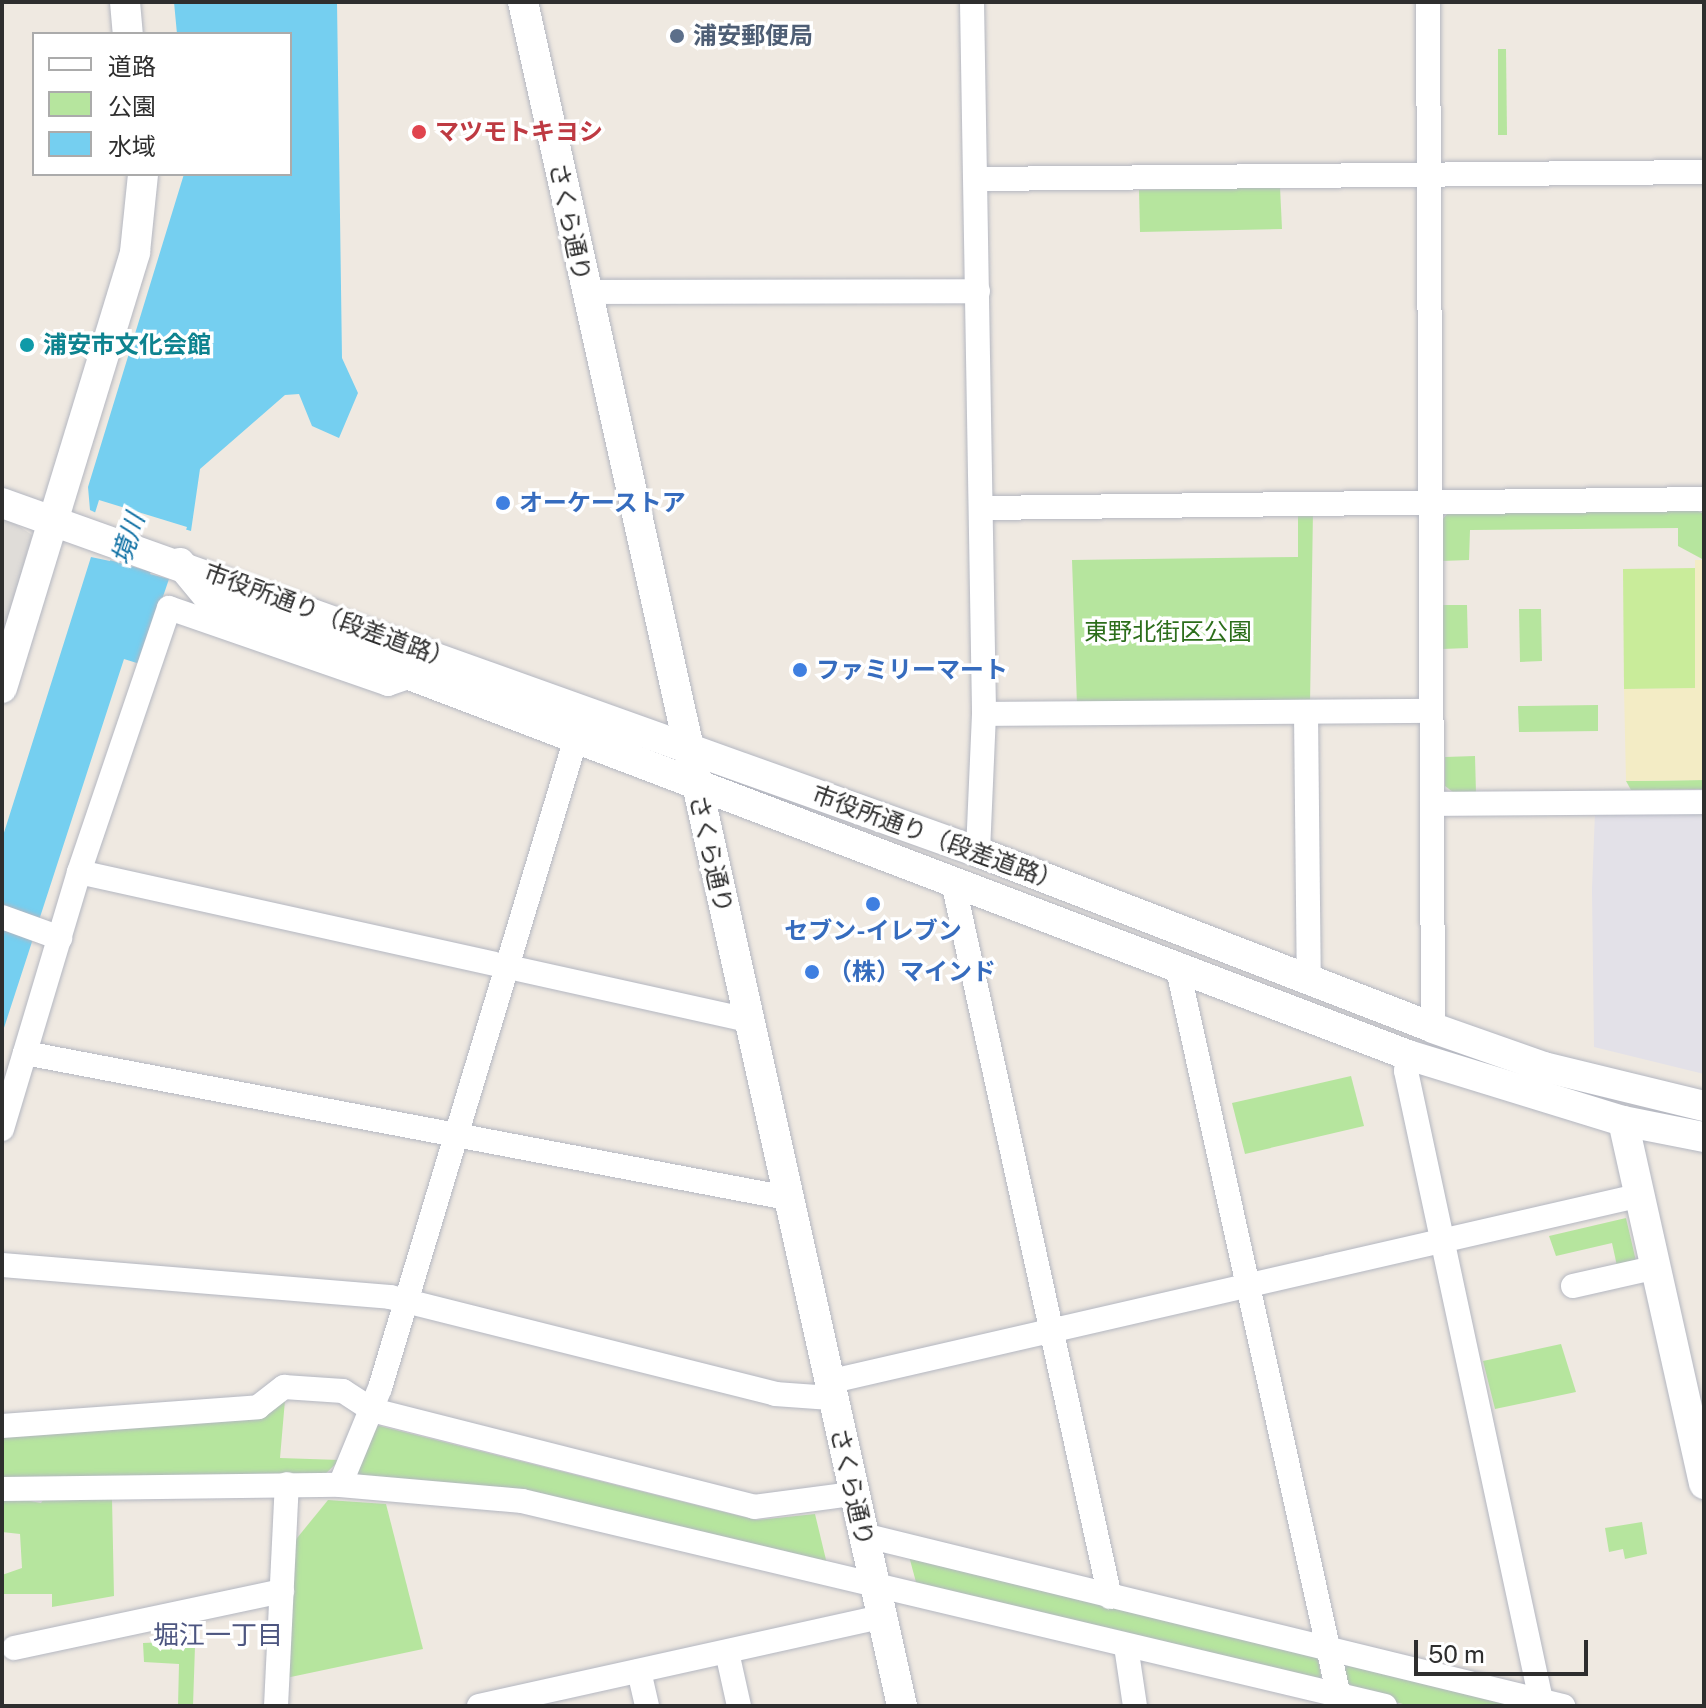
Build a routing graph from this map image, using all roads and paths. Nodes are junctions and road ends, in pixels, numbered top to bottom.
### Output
1 (125, 2) edge
2 (523, 2) edge
3 (972, 2) edge
4 (1428, 2) edge
5 (128, 32) edge
6 (1704, 172) edge
7 (1430, 175) junction
8 (143, 176) edge
9 (977, 179) junction
10 (978, 291) junction
11 (585, 292) junction
12 (1704, 499) edge
13 (1435, 502) junction
14 (2, 503) edge
15 (981, 508) junction
16 (53, 520) junction
17 (179, 561) junction
18 (411, 676) junction
19 (2, 688) edge
20 (1431, 711) junction
21 (1306, 712) junction
22 (984, 714) junction
23 (576, 738) junction
24 (687, 746) junction
25 (695, 782) junction
26 (1704, 802) edge
27 (1432, 804) junction
28 (978, 852) junction
29 (79, 872) junction
30 (953, 882) junction
31 (2, 917) edge
32 (52, 936) junction
33 (1177, 965) junction
34 (507, 967) junction
35 (1309, 981) junction
36 (748, 1020) junction
37 (1433, 1028) junction
38 (25, 1053) junction
39 (1408, 1055) junction
40 (1704, 1106) edge
41 (1623, 1121) junction
42 (2, 1129) edge
43 (1704, 1137) edge
44 (458, 1138) junction
45 (1641, 1195) junction
46 (787, 1198) junction
47 (1446, 1242) junction
48 (2, 1265) edge
49 (1657, 1267) junction
50 (1573, 1286) dead end
51 (1248, 1287) junction
52 (405, 1304) junction
53 (1051, 1328) junction
54 (829, 1390) junction
55 (372, 1410) junction
56 (2, 1426) edge
57 (287, 1484) junction
58 (1704, 1484) edge
59 (340, 1485) junction
60 (2, 1489) edge
61 (852, 1494) junction
62 (863, 1535) junction
63 (877, 1588) junction
64 (282, 1591) junction
65 (1110, 1597) junction
66 (882, 1617) junction
67 (1328, 1645) junction
68 (1126, 1646) junction
69 (14, 1648) dead end
70 (727, 1652) junction
71 (639, 1671) junction
72 (561, 1697) edge
73 (1339, 1700) edge
74 (1552, 1703) edge
75 (276, 1706) edge
76 (479, 1706) edge
77 (647, 1706) edge
78 (739, 1706) edge
79 (902, 1706) edge
80 (1135, 1706) edge
81 (1385, 1706) edge

1 - 5 street
2 - 11 street, さくら通り
3 - 9 street
4 - 7 street
6 - 7 street
7 - 9 street
7 - 13 street
8 - 16 street
9 - 10 street
10 - 11 street
10 - 15 street
11 - 24 street, さくら通り
12 - 13 street
13 - 15 street
13 - 20 street
14 - 16 street
15 - 22 street
16 - 17 street
16 - 19 street
17 - 18 street, 市役所通り（段差道路）
17 - 24 street, 市役所通り（段差道路）
18 - 23 street, 市役所通り（段差道路）
18 - 29 street
20 - 21 street
20 - 27 street
21 - 22 street
21 - 35 street
22 - 28 street
23 - 25 street, 市役所通り（段差道路）
23 - 34 street
24 - 25 street, さくら通り
24 - 28 street, 市役所通り（段差道路）
25 - 30 street, 市役所通り（段差道路）
25 - 36 street, さくら通り
26 - 27 street
27 - 37 street
28 - 35 street, 市役所通り（段差道路）
29 - 32 street
29 - 34 street
30 - 33 street, 市役所通り（段差道路）
30 - 53 street
31 - 32 street
32 - 38 street
33 - 39 street, 市役所通り（段差道路）
33 - 51 street
34 - 36 street
34 - 44 street
35 - 37 street, 市役所通り（段差道路）
36 - 46 street, さくら通り
37 - 40 street, 市役所通り（段差道路）
38 - 42 street
38 - 44 street
39 - 41 street, 市役所通り（段差道路）
39 - 47 street
41 - 43 street, 市役所通り（段差道路）
41 - 45 street
44 - 46 street
44 - 52 street
45 - 47 street
45 - 49 street
46 - 54 street, さくら通り
47 - 51 street
47 - 74 street
48 - 52 street
49 - 50 street
49 - 58 street
51 - 53 street
51 - 67 street
52 - 54 street
52 - 55 street
53 - 54 street
53 - 65 street
54 - 61 street, さくら通り
55 - 56 street
55 - 59 street
55 - 61 street
57 - 59 street
57 - 60 street
57 - 64 street
59 - 63 street
61 - 62 street, さくら通り
62 - 63 street, さくら通り
62 - 65 street
63 - 66 street, さくら通り
63 - 68 street
64 - 69 street
64 - 75 street
65 - 67 street
66 - 70 street
66 - 79 street, さくら通り
67 - 73 street
67 - 74 street
68 - 73 street
68 - 80 street
70 - 71 street
70 - 78 street
71 - 72 street
71 - 77 street
72 - 76 street
73 - 81 street

